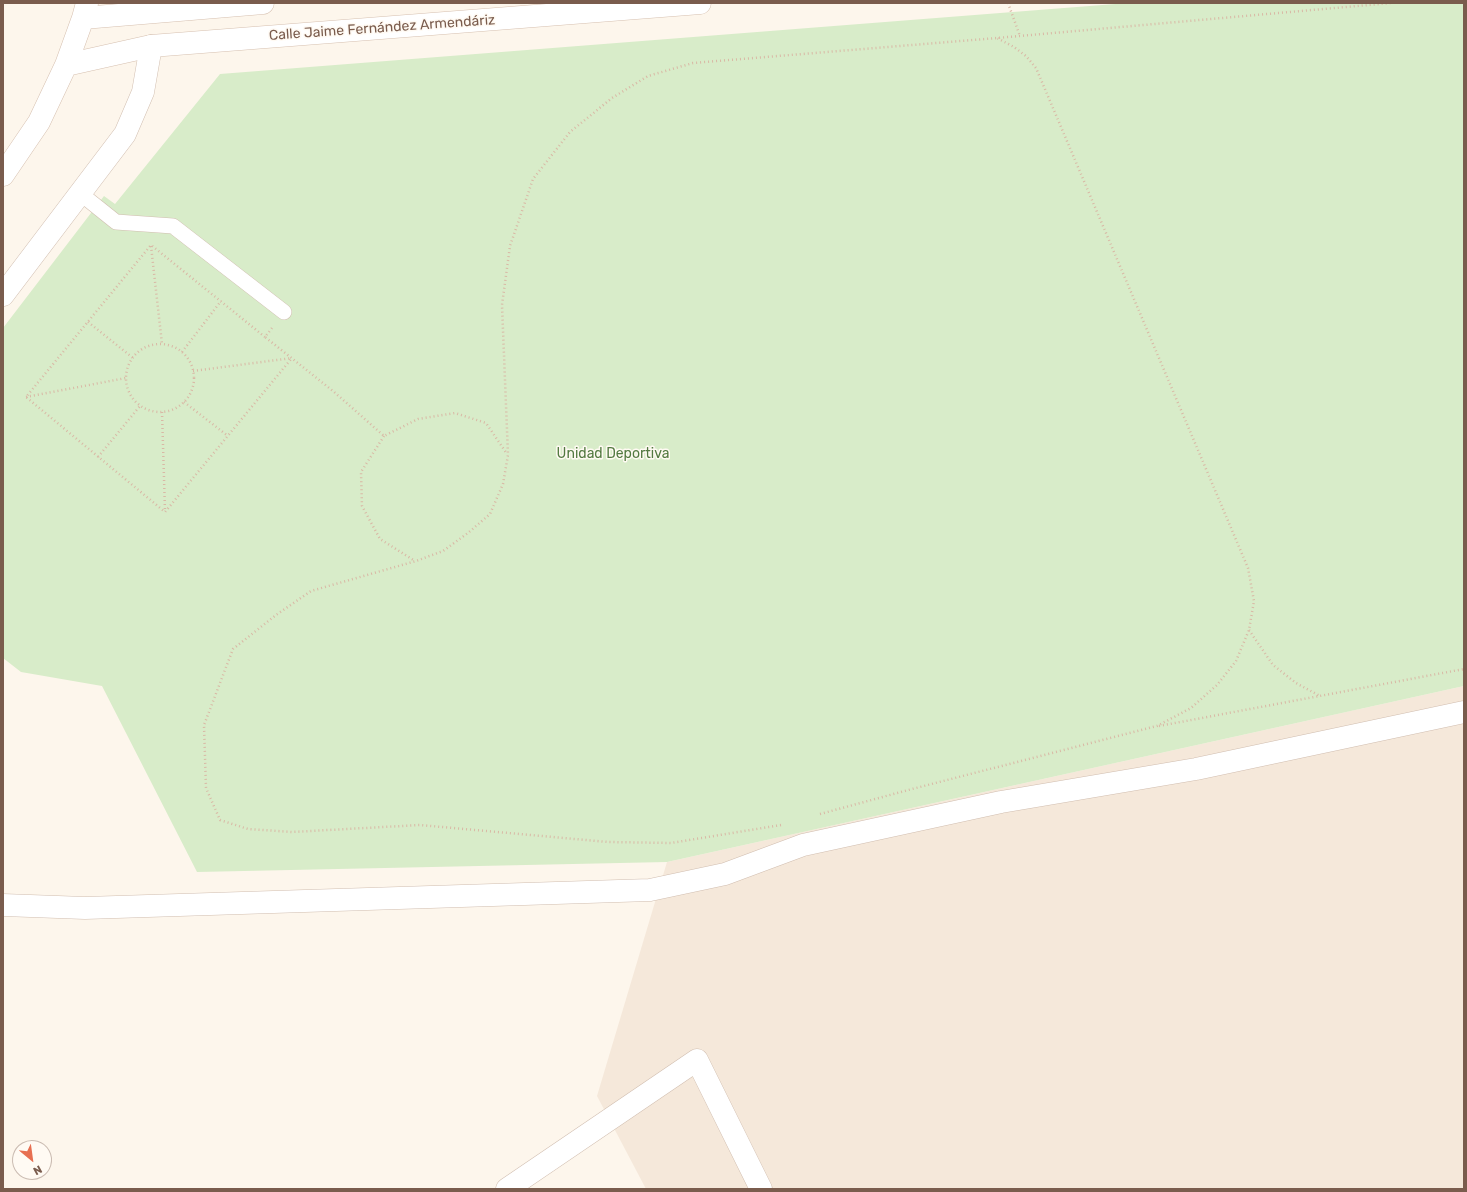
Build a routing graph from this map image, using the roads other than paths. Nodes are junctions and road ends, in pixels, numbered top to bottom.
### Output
1 (263, 3) edge
2 (700, 3) edge
3 (157, 7) edge
4 (85, 11) edge
5 (151, 46) junction
6 (66, 65) junction
7 (3, 175) edge
8 (81, 194) junction
9 (6, 283) edge
10 (284, 312) road end
11 (1464, 712) edge
12 (3, 905) edge
13 (507, 1189) edge
14 (761, 1189) edge

1 - 3 street
2 - 5 street, Calle Jaime Fernández Armendáriz
3 - 4 street
3 - 5 street
4 - 6 street
5 - 6 street, Calle Jaime Fernández Armendáriz
5 - 8 street
6 - 7 street
8 - 9 street
8 - 10 lane
11 - 12 street
13 - 14 street

